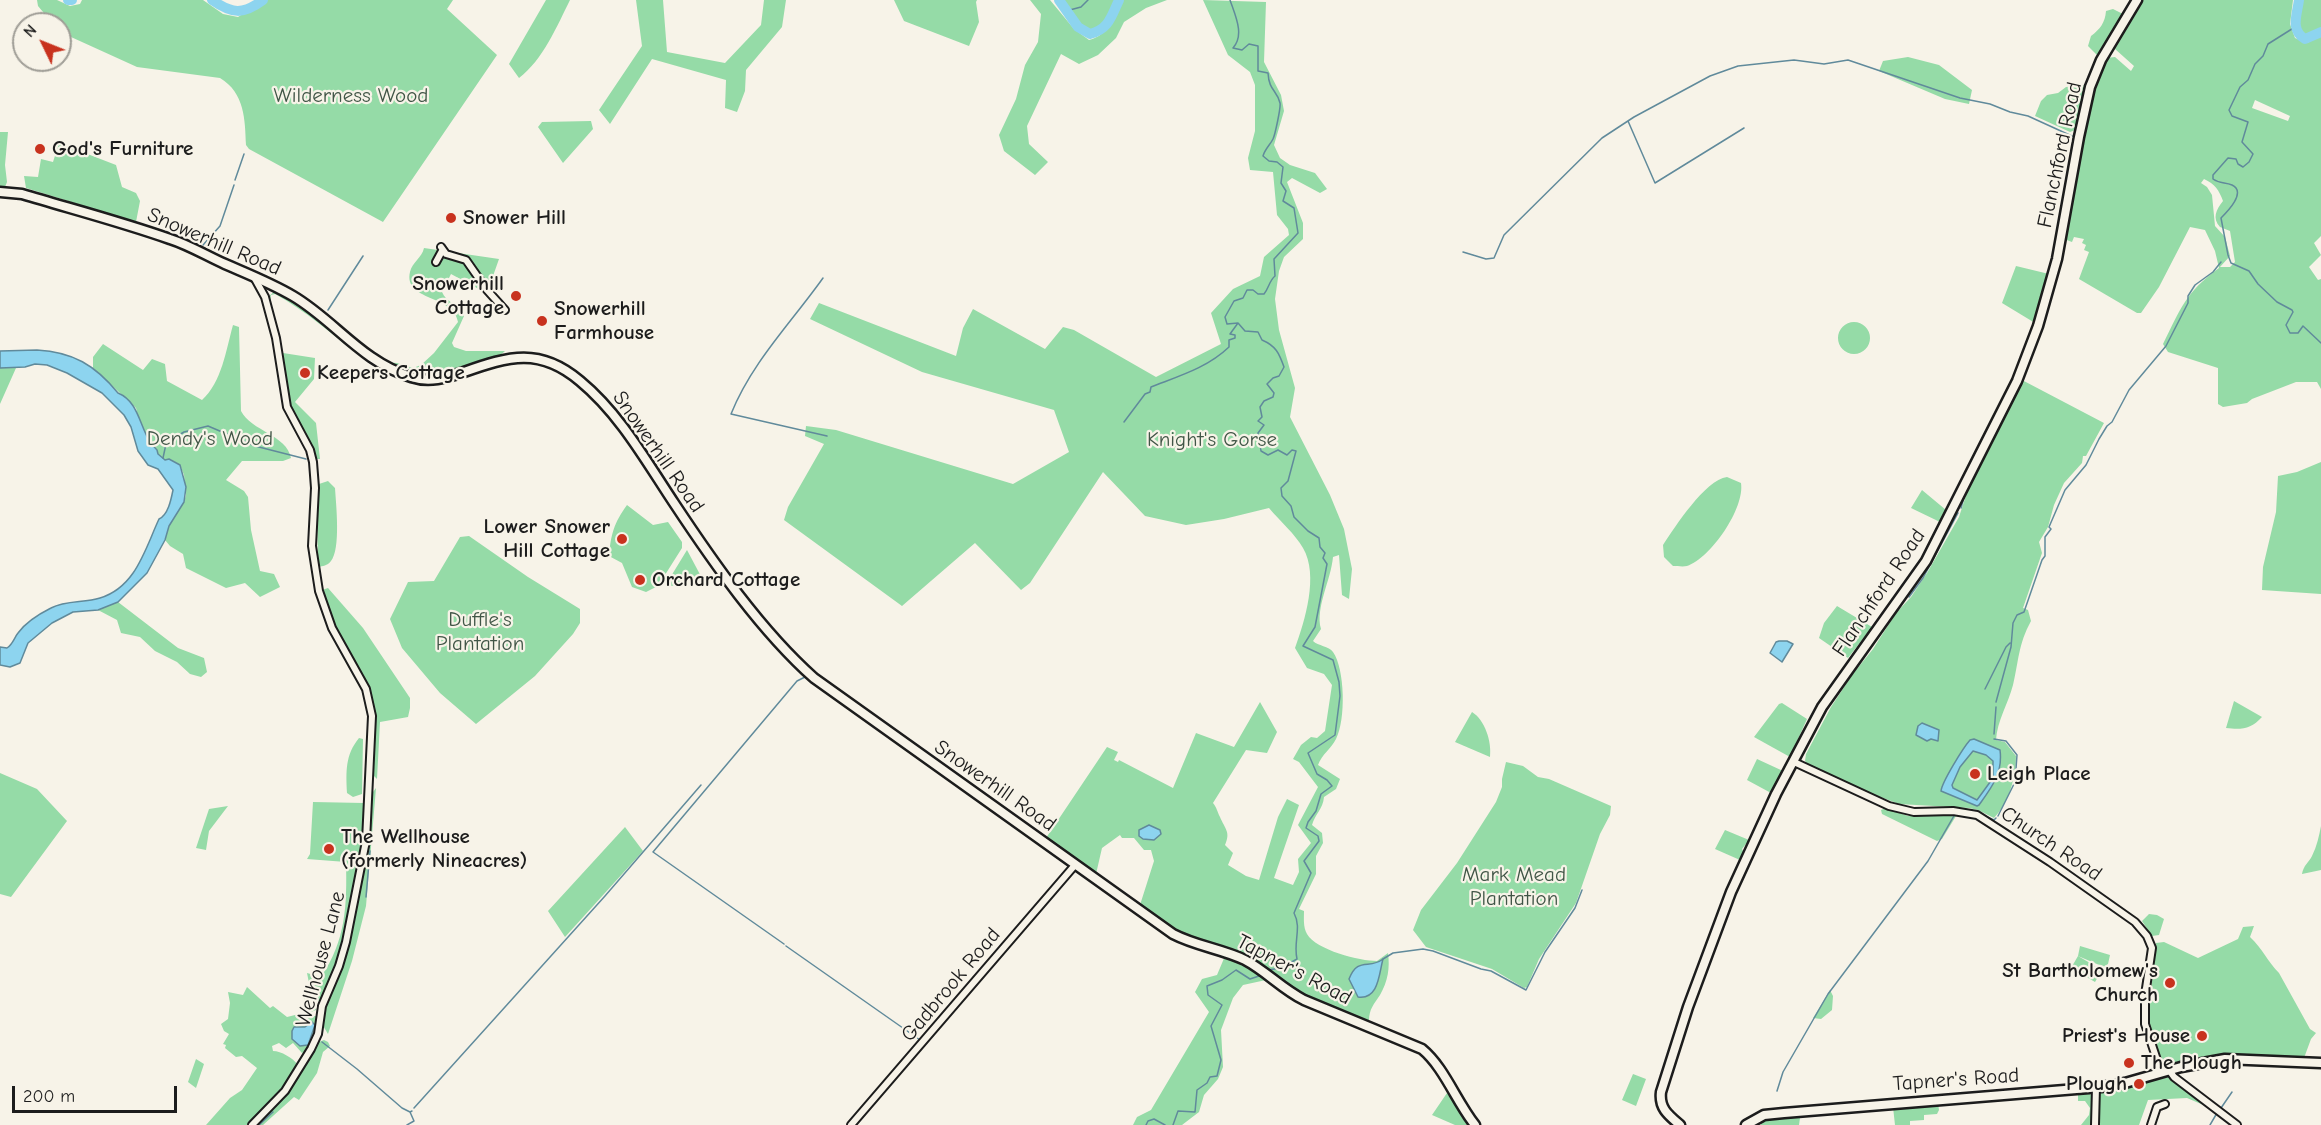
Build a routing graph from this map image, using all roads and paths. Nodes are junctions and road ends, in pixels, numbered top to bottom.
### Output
1 (2137, 0) edge
2 (0, 192) edge
3 (436, 262) dead end
4 (254, 276) junction
5 (275, 286) junction
6 (265, 297) junction
7 (505, 310) dead end
8 (1794, 762) junction
9 (1075, 864) junction
10 (2321, 1063) edge
11 (2165, 1071) junction
12 (2096, 1087) junction
13 (2166, 1104) dead end
14 (252, 1125) edge
15 (851, 1125) edge
16 (1475, 1125) edge
17 (1680, 1125) edge
18 (1746, 1125) edge
19 (2095, 1125) edge
20 (2151, 1125) edge
21 (2237, 1125) edge

1 - 8 street, Flanchford Road
2 - 4 street, Snowerhill Road
3 - 7 street
4 - 5 street, Snowerhill Road
4 - 6 street, Wellhouse Lane
5 - 6 street
5 - 9 street, Snowerhill Road
6 - 14 street, Wellhouse Lane
8 - 11 street, Church Road
8 - 17 street, Flanchford Road
9 - 15 street, Gadbrook Road
9 - 16 street, Tapner's Road
10 - 11 street, Tapner's Road
11 - 12 street, Tapner's Road
11 - 21 street
12 - 18 street, Tapner's Road
12 - 19 street
13 - 20 street

